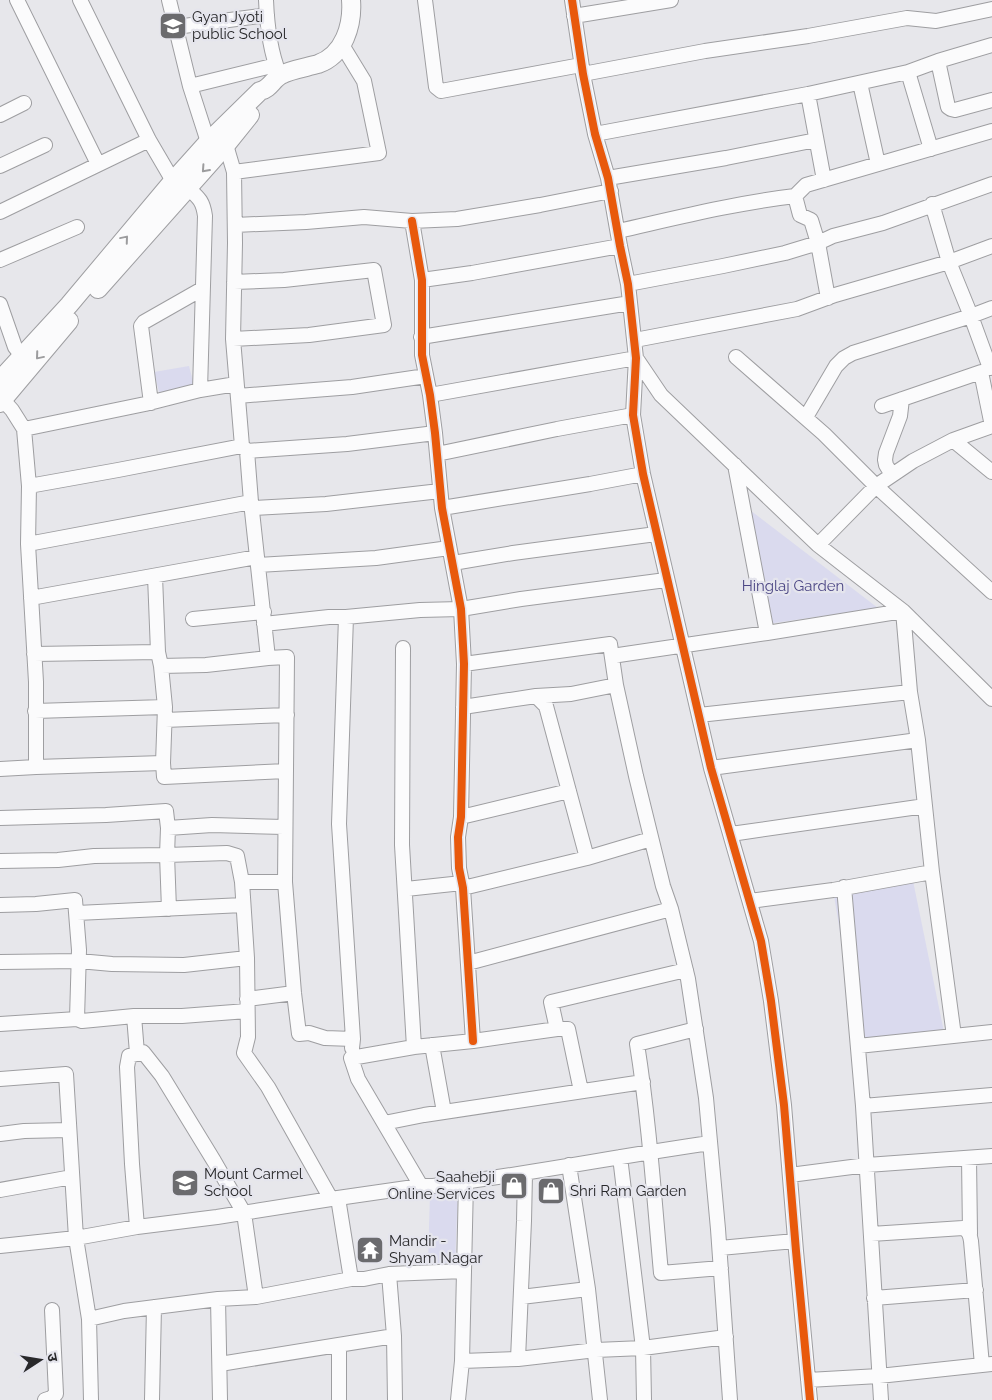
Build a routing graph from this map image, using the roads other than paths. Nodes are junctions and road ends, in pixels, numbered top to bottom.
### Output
1 (17, 0) edge
2 (80, 0) edge
3 (169, 0) edge
4 (266, 0) edge
5 (351, 0) edge
6 (425, 0) edge
7 (572, 0) edge
8 (671, 0) edge
9 (992, 9) edge
10 (267, 15) junction
11 (574, 16) junction
12 (176, 27) junction
13 (342, 45) junction
14 (992, 45) edge
15 (938, 61) junction
16 (278, 70) junction
17 (582, 70) junction
18 (908, 72) junction
19 (860, 83) junction
20 (190, 86) junction
21 (266, 90) junction
22 (808, 94) junction
23 (992, 100) edge
24 (24, 103) dead end
25 (0, 115) edge
26 (992, 131) edge
27 (595, 134) junction
28 (149, 140) junction
29 (816, 140) junction
30 (208, 142) junction
31 (46, 145) dead end
32 (226, 145) junction
33 (931, 149) junction
34 (98, 164) junction
35 (878, 164) junction
36 (0, 166) edge
37 (234, 172) junction
38 (824, 180) junction
39 (181, 184) junction
40 (992, 184) edge
41 (609, 185) junction
42 (795, 196) junction
43 (932, 204) junction
44 (0, 212) edge
45 (412, 221) junction
46 (235, 225) junction
47 (77, 227) dead end
48 (618, 232) junction
49 (818, 243) junction
50 (620, 246) junction
51 (992, 246) edge
52 (0, 260) edge
53 (949, 262) junction
54 (422, 280) junction
55 (234, 282) junction
56 (628, 284) junction
57 (202, 289) junction
58 (828, 298) junction
59 (630, 303) junction
60 (0, 304) edge
61 (992, 308) edge
62 (971, 316) junction
63 (421, 337) junction
64 (233, 339) junction
65 (635, 340) junction
66 (22, 356) junction
67 (636, 358) junction
68 (736, 358) dead end
69 (988, 369) edge
70 (3, 373) edge
71 (426, 376) junction
72 (200, 390) junction
73 (237, 390) junction
74 (430, 395) junction
75 (902, 399) junction
76 (1, 401) edge
77 (151, 403) junction
78 (882, 406) dead end
79 (633, 415) junction
80 (806, 417) junction
81 (992, 426) edge
82 (24, 429) junction
83 (435, 433) junction
84 (953, 440) junction
85 (245, 448) junction
86 (437, 454) junction
87 (735, 465) junction
88 (992, 472) edge
89 (643, 474) junction
90 (892, 476) junction
91 (29, 486) junction
92 (876, 486) junction
93 (440, 491) junction
94 (252, 505) junction
95 (442, 508) junction
96 (656, 534) junction
97 (28, 544) junction
98 (818, 545) junction
99 (449, 548) junction
100 (258, 561) junction
101 (452, 563) junction
102 (155, 576) junction
103 (666, 580) junction
104 (992, 592) edge
105 (31, 598) junction
106 (461, 609) junction
107 (903, 611) junction
108 (346, 617) junction
109 (264, 618) junction
110 (193, 619) dead end
111 (767, 633) junction
112 (682, 646) junction
113 (403, 648) dead end
114 (158, 652) junction
115 (34, 654) junction
116 (612, 656) junction
117 (268, 658) junction
118 (464, 664) junction
119 (161, 666) junction
120 (616, 685) junction
121 (910, 692) junction
122 (536, 696) junction
123 (992, 699) edge
124 (463, 707) junction
125 (35, 711) junction
126 (165, 714) junction
127 (287, 715) junction
128 (699, 715) junction
129 (918, 740) junction
130 (163, 763) junction
131 (36, 767) junction
132 (711, 768) junction
133 (0, 769) edge
134 (286, 772) junction
135 (569, 791) junction
136 (925, 806) junction
137 (461, 817) junction
138 (0, 818) edge
139 (284, 827) junction
140 (168, 828) junction
141 (730, 834) junction
142 (651, 839) junction
143 (167, 855) junction
144 (587, 858) junction
145 (0, 861) edge
146 (932, 872) junction
147 (242, 882) junction
148 (285, 882) junction
149 (463, 886) junction
150 (844, 888) junction
151 (406, 889) junction
152 (750, 902) junction
153 (0, 905) edge
154 (242, 905) junction
155 (169, 909) junction
156 (671, 909) junction
157 (77, 913) junction
158 (247, 958) junction
159 (0, 962) edge
160 (79, 962) junction
161 (468, 963) junction
162 (686, 970) junction
163 (294, 993) junction
164 (247, 1005) junction
165 (134, 1016) junction
166 (77, 1019) junction
167 (0, 1024) edge
168 (557, 1029) junction
169 (696, 1029) junction
170 (992, 1032) edge
171 (954, 1036) junction
172 (353, 1039) junction
173 (473, 1041) junction
174 (432, 1045) junction
175 (858, 1046) junction
176 (414, 1047) junction
177 (137, 1053) junction
178 (351, 1058) junction
179 (0, 1079) edge
180 (643, 1082) junction
181 (581, 1092) junction
182 (992, 1094) edge
183 (863, 1106) junction
184 (444, 1112) junction
185 (384, 1123) junction
186 (69, 1130) junction
187 (0, 1134) edge
188 (710, 1143) junction
189 (651, 1151) junction
190 (992, 1156) edge
191 (620, 1157) junction
192 (969, 1158) junction
193 (867, 1165) junction
194 (569, 1166) junction
195 (525, 1174) junction
196 (790, 1175) junction
197 (72, 1177) junction
198 (466, 1182) junction
199 (420, 1186) junction
200 (0, 1190) edge
201 (334, 1198) junction
202 (244, 1213) junction
203 (137, 1227) junction
204 (871, 1234) junction
205 (970, 1234) junction
206 (76, 1238) junction
207 (795, 1241) junction
208 (0, 1246) edge
209 (720, 1248) junction
210 (721, 1268) junction
211 (464, 1271) junction
212 (389, 1274) junction
213 (351, 1279) junction
214 (588, 1289) junction
215 (976, 1290) junction
216 (256, 1297) junction
217 (521, 1297) junction
218 (874, 1298) junction
219 (218, 1299) junction
220 (154, 1307) junction
221 (52, 1310) dead end
222 (89, 1319) junction
223 (394, 1336) junction
224 (726, 1337) junction
225 (339, 1345) junction
226 (644, 1348) junction
227 (596, 1350) junction
228 (518, 1359) junction
229 (462, 1361) junction
230 (220, 1364) junction
231 (987, 1365) edge
232 (879, 1376) junction
233 (808, 1380) junction
234 (45, 1400) edge
235 (91, 1400) edge
236 (152, 1400) edge
237 (220, 1400) edge
238 (339, 1400) edge
239 (395, 1400) edge
240 (458, 1400) edge
241 (600, 1400) edge
242 (644, 1400) edge
243 (730, 1400) edge
244 (810, 1400) edge
245 (881, 1400) edge

1 - 34 street
2 - 28 street
3 - 12 street
4 - 10 street
5 - 13 street
6 - 17 street
7 - 11 street
8 - 11 street
9 - 17 street
10 - 12 street
10 - 16 street
11 - 17 street
12 - 20 street
13 - 16 street
13 - 37 street
14 - 15 street
15 - 18 street
15 - 23 street
16 - 20 street
16 - 21 street
17 - 27 street
18 - 19 street
18 - 33 street
19 - 22 street
19 - 35 street
20 - 30 street
21 - 30 street
21 - 32 street
22 - 27 street
22 - 29 street
24 - 25 street
26 - 33 street
27 - 41 street
28 - 34 street
28 - 39 street
29 - 38 street
29 - 41 street
30 - 39 street
31 - 36 street
32 - 37 street
32 -> 39 street
33 - 35 street
34 - 44 street
35 - 38 street
37 - 46 street
38 - 42 street
39 - 57 street
66 -> 39 street
39 -> 76 street
40 - 43 street
41 - 45 street
41 - 48 street
42 - 48 street
42 - 49 street
43 - 49 street
43 - 53 street
45 - 46 street
45 - 54 street
46 - 55 street
47 - 52 street
48 - 50 street
49 - 56 street
49 - 58 street
50 - 54 street
50 - 56 street
51 - 53 street
53 - 58 street
53 - 62 street
54 - 63 street
55 - 64 street
55 - 64 street
56 - 59 street
57 - 72 street
57 - 77 street
58 - 65 street
59 - 63 street
59 - 65 street
60 - 66 street
61 - 62 street
62 - 69 street
62 - 80 street
63 - 71 street
64 - 73 street
65 - 67 street
66 - 70 street
67 - 74 street
67 - 79 street
67 - 87 street
68 - 80 street
69 - 75 street
69 - 81 street
71 - 73 street
71 - 74 street
72 - 73 street
72 - 77 street
73 - 85 street
74 - 83 street
75 - 78 street
75 - 90 street
76 - 82 street
77 - 82 street
79 - 86 street
79 - 89 street
80 - 92 street
81 - 84 street
82 - 91 street
83 - 85 street
83 - 86 street
84 - 88 street
84 - 90 street
85 - 91 street
85 - 94 street
86 - 93 street
87 - 98 street
87 - 111 street
89 - 95 street
89 - 96 street
90 - 92 street
91 - 97 street
92 - 98 street
92 - 104 street
93 - 94 street
93 - 95 street
94 - 97 street
94 - 100 street
95 - 99 street
96 - 101 street
96 - 103 street
97 - 105 street
98 - 107 street
99 - 100 street
99 - 101 street
100 - 102 street
100 - 109 street
101 - 106 street
102 - 105 street
102 - 114 street
103 - 106 street
103 - 112 street
105 - 115 street
106 - 108 street
106 - 118 street
107 - 111 street
107 - 121 street
107 - 123 street
108 - 109 street
108 - 172 street
109 - 110 street
109 - 117 street
111 - 112 street
112 - 116 street
112 - 128 street
113 - 151 street
114 - 115 street
114 - 119 street
115 - 125 street
116 - 118 street
116 - 120 street
117 - 119 street
117 - 127 street
118 - 124 street
119 - 126 street
120 - 122 street
120 - 142 street
121 - 128 street
121 - 129 street
122 - 124 street
122 - 135 street
124 - 137 street
125 - 126 street
125 - 131 street
126 - 127 street
126 - 130 street
127 - 134 street
128 - 132 street
129 - 132 street
129 - 136 street
130 - 131 street
130 - 134 street
131 - 133 street
132 - 141 street
134 - 139 street
135 - 137 street
135 - 144 street
136 - 141 street
136 - 146 street
137 - 149 street
138 - 140 street
139 - 140 street
139 - 148 street
140 - 143 street
141 - 152 street
142 - 144 street
142 - 156 street
143 - 145 street
143 - 147 street
143 - 155 street
144 - 149 street
146 - 150 street
146 - 171 street
147 - 148 street
147 - 154 street
148 - 163 street
149 - 151 street
149 - 161 street
150 - 152 street
150 - 175 street
151 - 176 street
152 - 196 street
153 - 157 street
154 - 155 street
154 - 158 street
155 - 157 street
156 - 161 street
156 - 162 street
157 - 160 street
158 - 160 street
158 - 164 street
159 - 160 street
160 - 166 street
161 - 173 street
162 - 168 street
162 - 169 street
163 - 164 street
163 - 172 street
164 - 165 street
164 - 201 street
165 - 166 street
165 - 177 street
166 - 167 street
168 - 173 street
168 - 181 street
169 - 180 street
169 - 188 street
170 - 171 street
171 - 175 street
172 - 178 street
173 - 174 street
174 - 176 street
174 - 184 street
175 - 183 street
176 - 178 street
177 - 202 street
177 - 203 street
178 - 185 street
179 - 186 street
180 - 181 street
180 - 189 street
181 - 184 street
182 - 183 street
183 - 193 street
184 - 185 street
185 - 199 street
186 - 187 street
186 - 197 street
188 - 189 street
188 - 209 street
189 - 191 street
189 - 210 street
190 - 192 street
191 - 194 street
191 - 226 street
192 - 193 street
192 - 205 street
193 - 196 street
193 - 204 street
194 - 195 street
194 - 214 street
195 - 198 street
195 - 217 street
196 - 207 street
197 - 200 street
197 - 206 street
198 - 199 street
198 - 211 street
199 - 201 street
201 - 202 street
201 - 213 street
202 - 203 street
202 - 216 street
203 - 206 street
204 - 205 street
204 - 218 street
205 - 215 street
206 - 208 street
206 - 222 street
207 - 209 street
207 - 233 street
209 - 210 street
210 - 224 street
211 - 212 street
211 - 229 street
212 - 213 street
212 - 223 street
213 - 216 street
214 - 217 street
214 - 227 street
215 - 218 street
215 - 231 street
216 - 219 street
217 - 228 street
218 - 232 street
219 - 220 street
219 - 230 street
220 - 222 street
220 - 236 street
221 - 234 street
222 - 235 street
223 - 225 street
223 - 239 street
224 - 226 street
224 - 243 street
225 - 230 street
225 - 238 street
226 - 227 street
226 - 242 street
227 - 228 street
227 - 241 street
228 - 229 street
229 - 240 street
230 - 237 street
231 - 232 street
232 - 233 street
232 - 245 street
233 - 244 street

